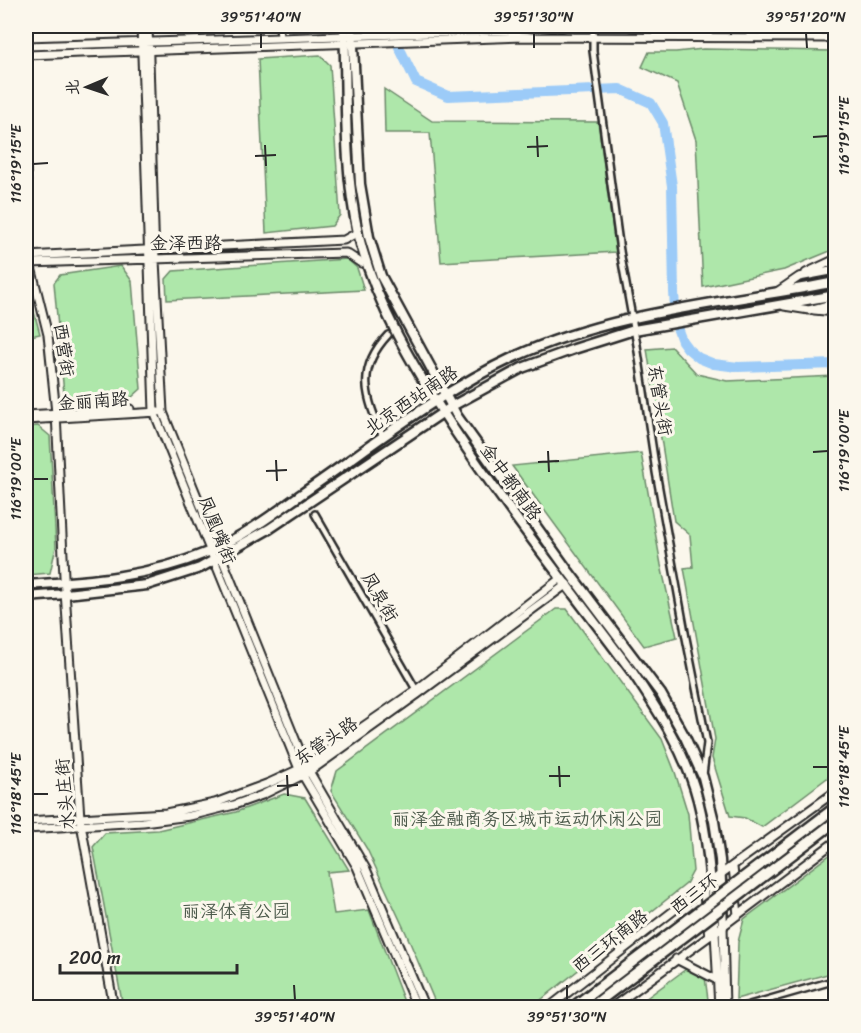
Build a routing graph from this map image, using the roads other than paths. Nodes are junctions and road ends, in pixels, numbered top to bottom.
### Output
1 (141, 26) edge
2 (148, 26) edge
3 (279, 26) edge
4 (344, 26) edge
5 (352, 26) edge
6 (564, 26) edge
7 (593, 26) edge
8 (630, 26) edge
9 (836, 31) edge
10 (419, 36) junction
11 (280, 37) junction
12 (593, 37) junction
13 (836, 38) edge
14 (349, 40) junction
15 (145, 42) junction
16 (26, 46) edge
17 (145, 51) junction
18 (26, 55) edge
19 (26, 165) edge
20 (353, 235) dead end
21 (151, 254) junction
22 (836, 259) edge
23 (28, 260) edge
24 (361, 263) dead end
25 (836, 270) edge
26 (799, 277) junction
27 (836, 282) edge
28 (775, 294) junction
29 (836, 295) edge
30 (836, 303) edge
31 (776, 305) junction
32 (809, 310) junction
33 (836, 312) edge
34 (631, 319) junction
35 (634, 330) junction
36 (388, 335) dead end
37 (445, 394) junction
38 (436, 401) junction
39 (452, 406) junction
40 (163, 409) junction
41 (154, 410) junction
42 (442, 412) junction
43 (26, 415) edge
44 (57, 416) junction
45 (26, 420) edge
46 (384, 438) junction
47 (315, 514) dead end
48 (215, 555) junction
49 (65, 579) junction
50 (564, 581) junction
51 (26, 585) edge
52 (66, 594) junction
53 (26, 597) edge
54 (417, 692) junction
55 (304, 771) junction
56 (703, 777) junction
57 (836, 791) edge
58 (836, 807) edge
59 (26, 821) edge
60 (836, 821) edge
61 (81, 822) junction
62 (26, 829) edge
63 (836, 841) edge
64 (733, 867) junction
65 (721, 874) junction
66 (711, 882) junction
67 (703, 888) junction
68 (738, 915) junction
69 (716, 932) junction
70 (676, 959) junction
71 (717, 980) junction
72 (836, 980) edge
73 (114, 1008) edge
74 (417, 1008) edge
75 (425, 1008) edge
76 (548, 1008) edge
77 (572, 1008) edge
78 (590, 1008) edge
79 (611, 1008) edge
80 (719, 1008) edge
81 (725, 1008) edge
82 (739, 1008) edge

1 - 15 street, 凤凰嘴街
2 - 15 street, 凤凰嘴街
3 - 11 street
4 - 14 main road, 金中都南路
5 - 14 main road, 金中都南路
6 - 10 street
7 - 12 street, 东管头街
8 - 9 street
10 - 12 street
10 - 14 street
11 - 14 street
11 - 15 street
12 - 13 street
12 - 34 street, 东管头街
14 - 17 street
14 - 37 main road, 金中都南路
14 - 38 main road, 金中都南路
15 - 16 street
15 - 17 street, 凤凰嘴街
17 - 18 street
17 - 21 street, 凤凰嘴街
19 - 23 street, 西营街
20 - 21 street, 金泽西路
21 - 23 street, 金泽西路
21 - 24 street, 金泽西路
21 - 40 street, 凤凰嘴街
21 - 41 street, 凤凰嘴街
22 - 26 street
23 - 44 street, 西营街
25 - 26 street
26 - 28 street
27 - 28 main road, 北京西站南路
28 - 34 main road, 北京西站南路
29 - 31 main road, 北京西站南路
30 - 32 street
31 - 32 street
31 - 35 main road, 北京西站南路
32 - 33 street
34 - 35 street, 东管头街
34 - 37 main road, 北京西站南路
35 - 39 main road, 北京西站南路
35 - 56 street, 东管头街
36 - 46 street
37 - 38 main road, 北京西站南路
37 - 39 main road, 金中都南路
38 - 42 main road, 金中都南路
38 - 46 main road, 北京西站南路
39 - 42 main road, 北京西站南路
39 - 56 main road, 金中都南路
40 - 41 street, 金丽南路
40 - 48 street, 凤凰嘴街
41 - 44 street, 金丽南路
41 - 48 street, 凤凰嘴街
42 - 48 main road, 北京西站南路
42 - 50 main road, 金中都南路
43 - 44 street, 金丽南路
44 - 45 street, 金丽南路
44 - 49 street, 西营街
46 - 48 main road, 北京西站南路
47 - 54 street, 凤泉街
48 - 49 main road, 北京西站南路
48 - 52 main road, 北京西站南路
48 - 55 street, 凤凰嘴街
49 - 51 main road, 北京西站南路
49 - 52 street, 水头庄街
50 - 54 street, 东管头路
50 - 66 main road, 金中都南路
52 - 53 main road, 北京西站南路
52 - 61 street, 水头庄街
54 - 55 street, 东管头路
55 - 61 street, 东管头路
55 - 74 street, 凤凰嘴街
55 - 75 street, 凤凰嘴街
56 - 65 main road, 金中都南路
57 - 64 street, 西三环南路
58 - 77 highway, 西三环, bridge
59 - 61 street, 东管头路
60 - 78 highway, 西三环, bridge
61 - 62 street, 东管头路
61 - 73 street, 水头庄街
63 - 68 street
64 - 65 street, 西三环南路
64 - 68 street
65 - 66 street, 西三环南路
65 - 69 main road, 金中都南路
66 - 67 street, 西三环南路
66 - 69 main road, 金中都南路
67 - 69 street
67 - 76 street, 西三环南路
68 - 69 street
69 - 70 street
69 - 71 street
69 - 81 street
70 - 71 street
70 - 79 street
71 - 80 street
72 - 82 street

